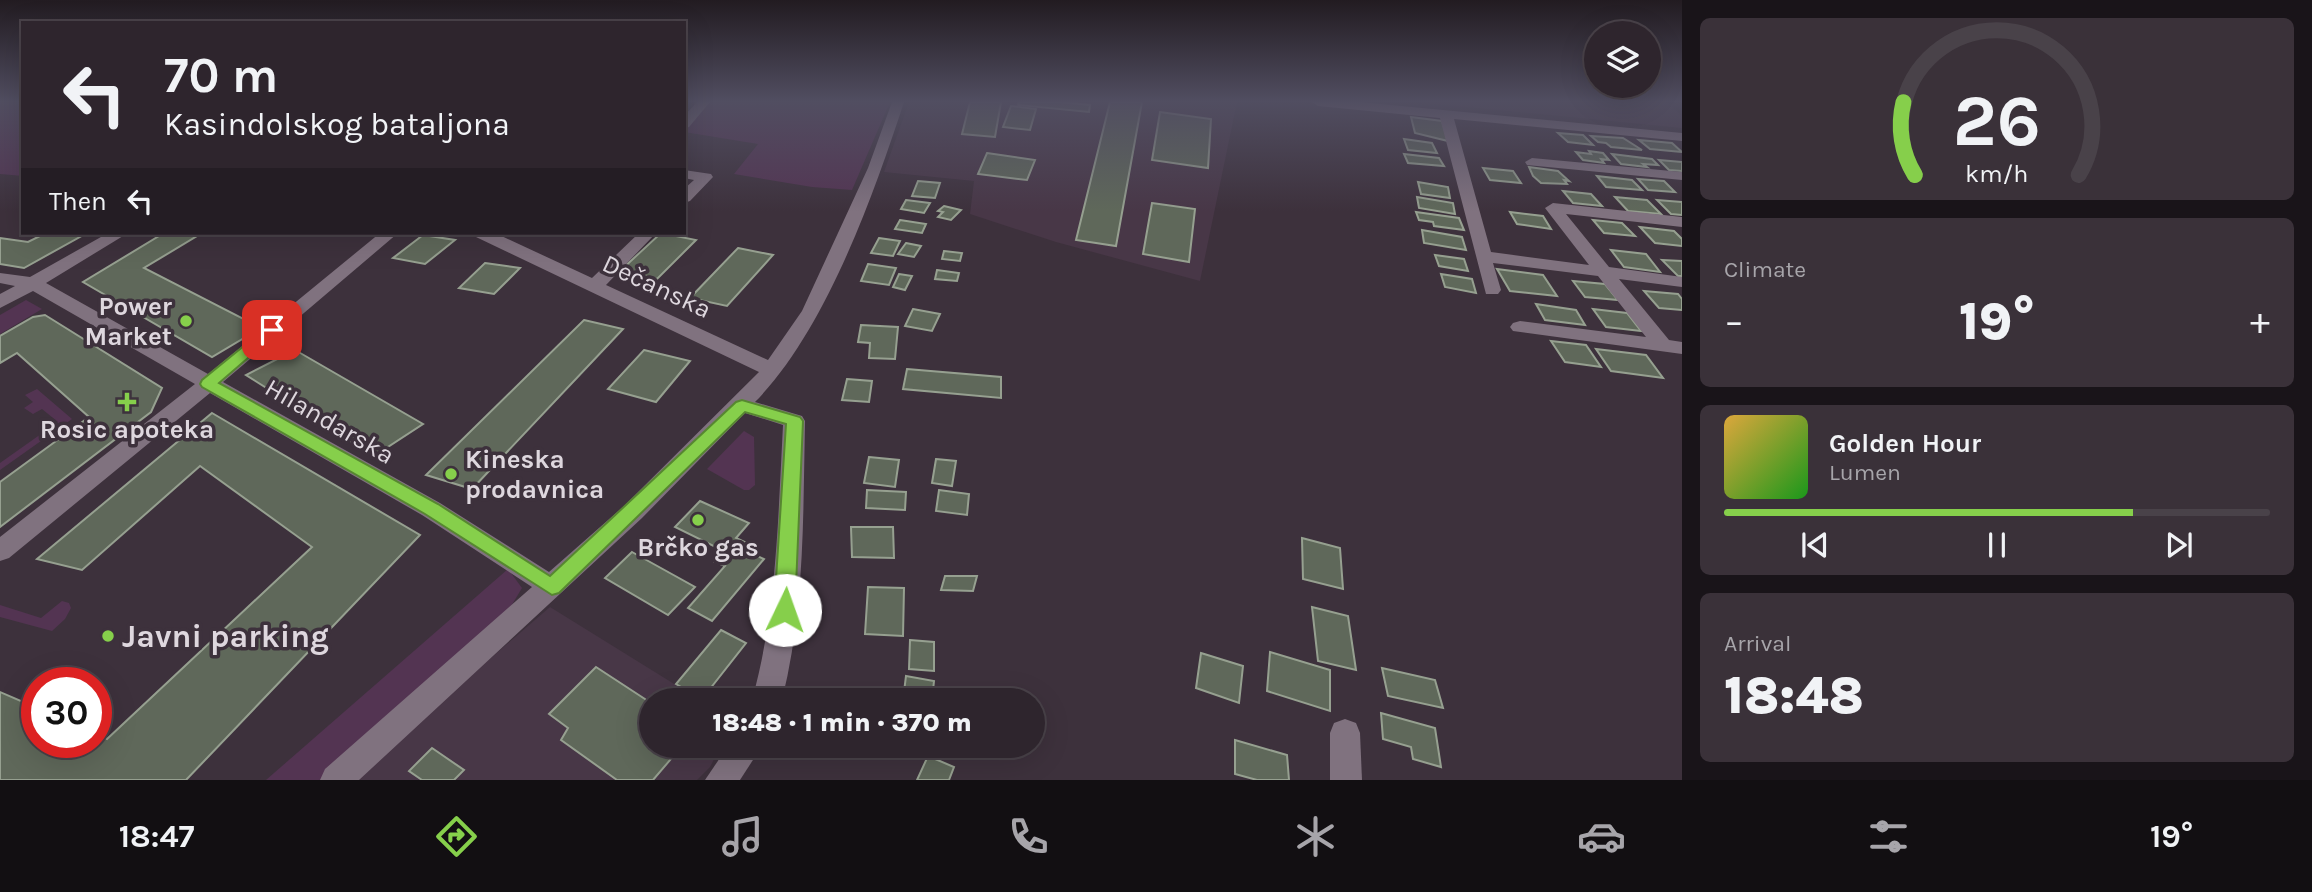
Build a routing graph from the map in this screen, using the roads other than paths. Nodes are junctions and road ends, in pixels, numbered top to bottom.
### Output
1 (885, 138) edge
2 (1452, 138) edge
3 (1532, 162) dead end
4 (686, 174) edge
5 (1682, 176) edge
6 (686, 196) edge
7 (1682, 222) edge
8 (116, 235) edge
9 (388, 235) edge
10 (486, 235) edge
11 (646, 235) edge
12 (1483, 256) junction
13 (1603, 272) junction
14 (0, 278) edge
15 (1682, 282) edge
16 (32, 283) junction
17 (594, 286) junction
18 (1492, 290) dead end
19 (0, 302) edge
20 (1520, 327) dead end
21 (1672, 346) edge
22 (772, 370) junction
23 (208, 384) junction
24 (742, 405) junction
25 (0, 551) edge
26 (552, 587) junction
27 (770, 688) edge
28 (1345, 733) dead end
29 (737, 758) edge
30 (336, 780) edge
31 (721, 780) edge
32 (1346, 780) edge

1 - 22 street
2 - 12 street
3 - 5 street
4 - 6 street
7 - 13 street
8 - 16 street
9 - 23 street
10 - 17 street, Dečanska
11 - 17 street
12 - 13 street
12 - 18 street
13 - 15 street
13 - 21 street
14 - 16 street, Hilandarska
16 - 19 street
16 - 23 street, Hilandarska
17 - 22 street, Dečanska
20 - 21 street
22 - 24 street
23 - 25 street
23 - 26 street, Hilandarska
24 - 26 street
24 - 27 street
26 - 30 street
28 - 32 street
29 - 31 street

